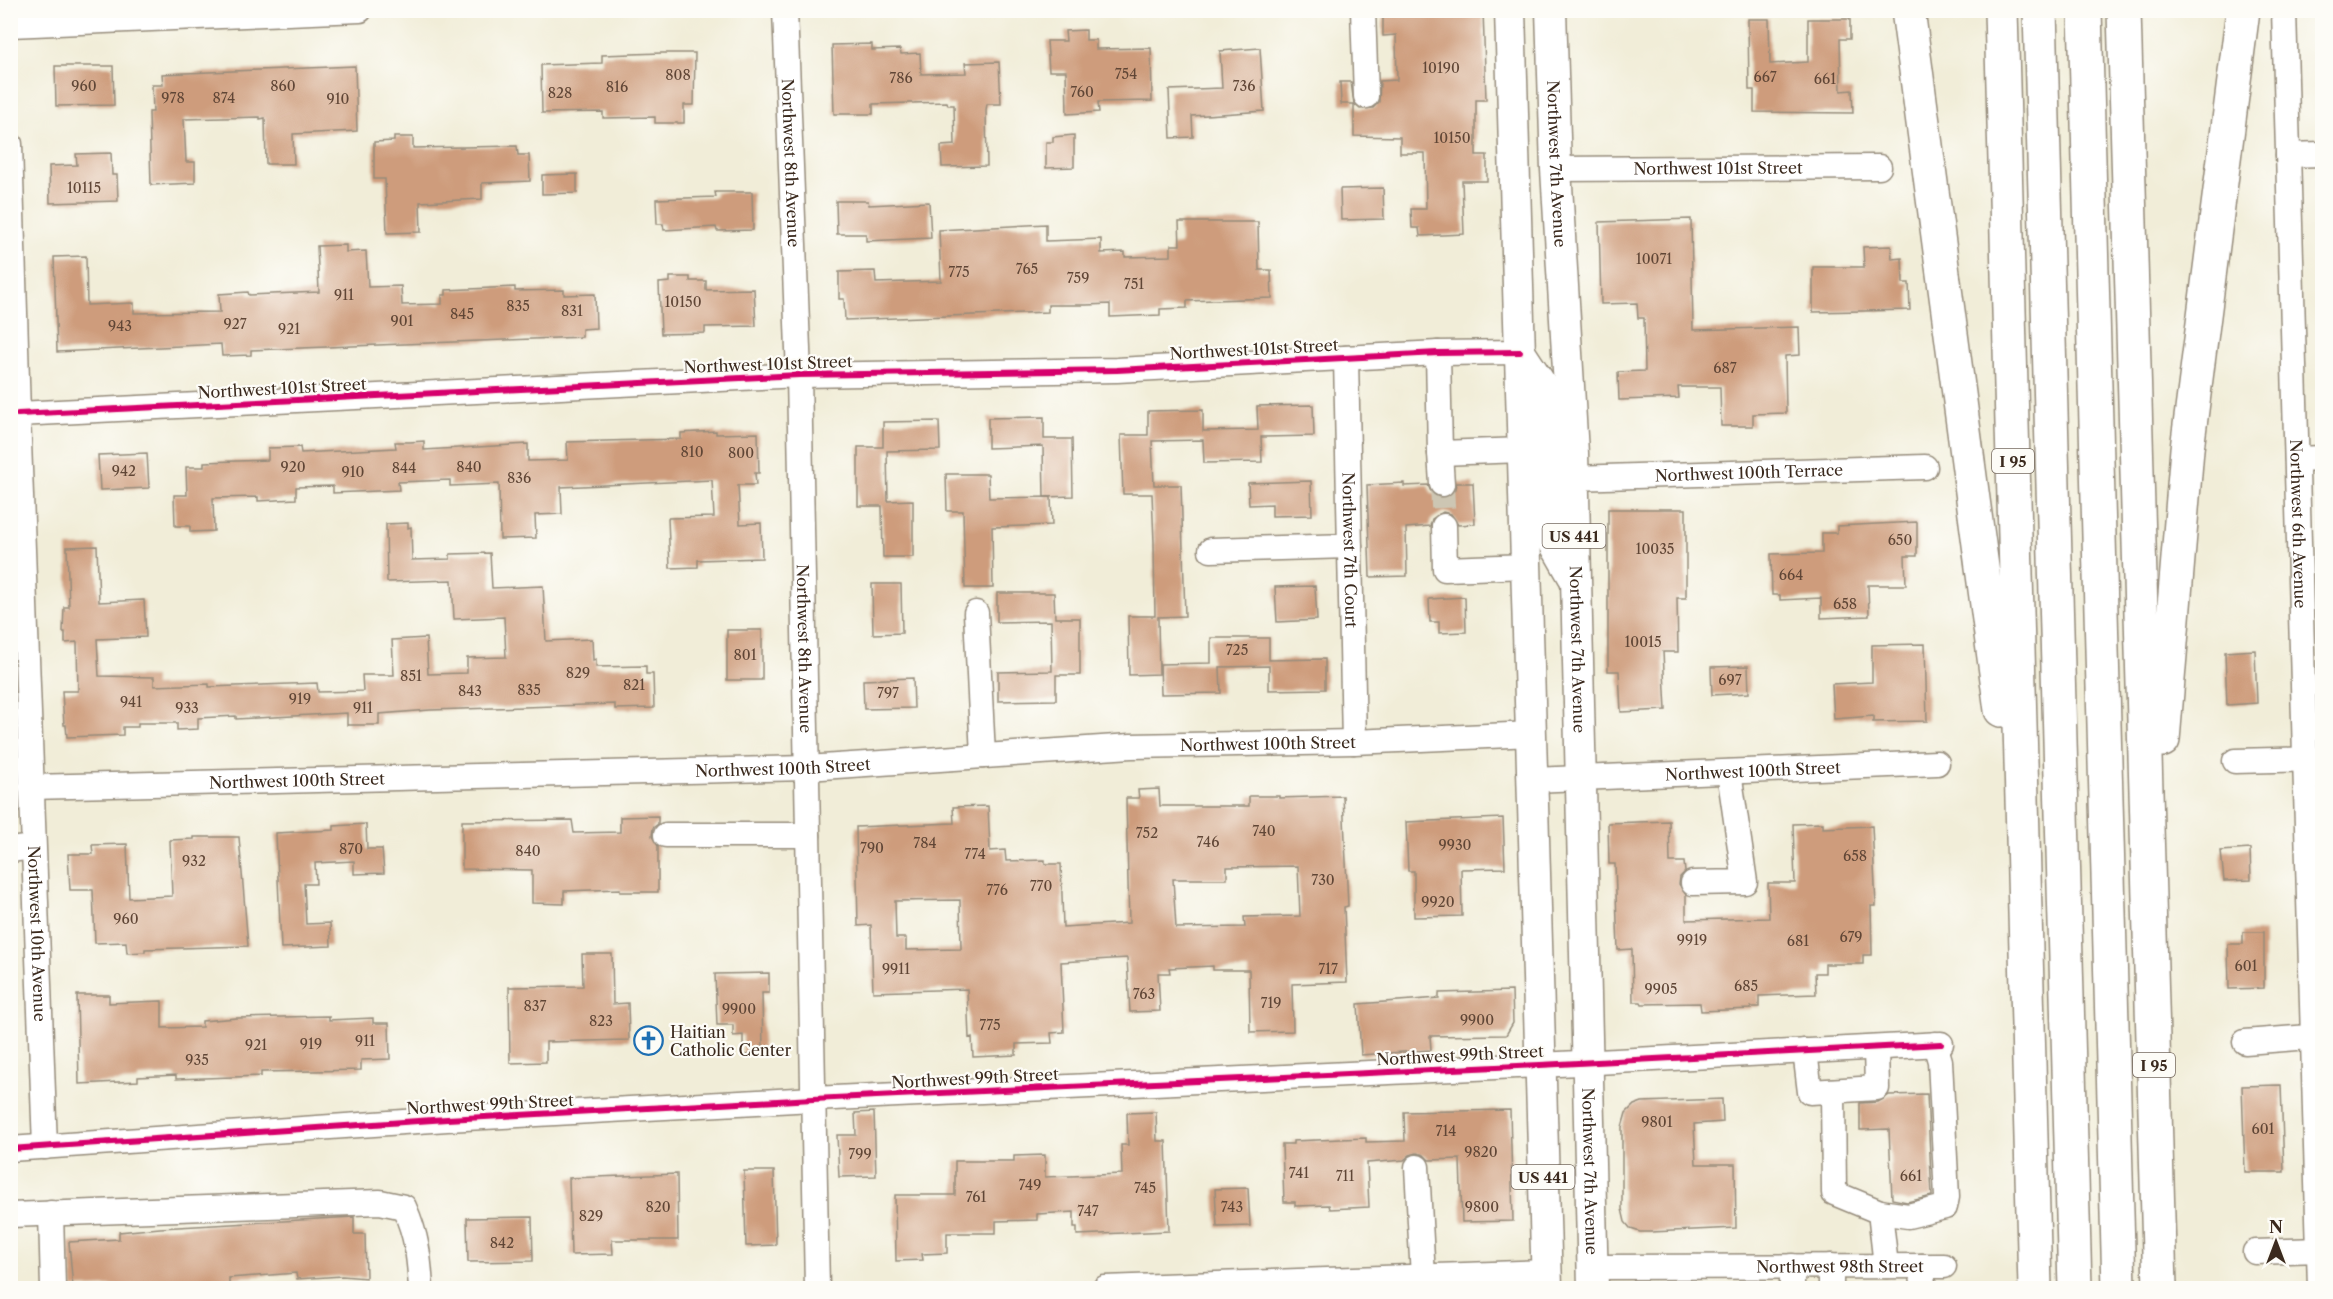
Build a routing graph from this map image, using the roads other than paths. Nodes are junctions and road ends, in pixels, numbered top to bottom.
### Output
1 (360, 10) edge
2 (785, 10) edge
3 (1363, 10) edge
4 (1510, 10) edge
5 (1528, 10) edge
6 (1551, 10) edge
7 (1908, 10) edge
8 (2001, 10) edge
9 (2040, 10) edge
10 (2085, 10) edge
11 (2124, 10) edge
12 (2243, 10) edge
13 (2284, 10) edge
14 (10, 25) edge
15 (1366, 96) dead end
16 (10, 144) edge
17 (2322, 154) edge
18 (2288, 155) junction
19 (1879, 167) dead end
20 (1556, 169) junction
21 (12, 261) edge
22 (1520, 352) junction
23 (1438, 353) junction
24 (1346, 358) junction
25 (799, 375) junction
26 (18, 414) junction
27 (1523, 450) junction
28 (1440, 453) junction
29 (2322, 458) edge
30 (2297, 459) junction
31 (1925, 467) dead end
32 (1574, 478) junction
33 (1442, 484) tunnel mouth
34 (1443, 526) tunnel mouth
35 (1350, 546) junction
36 (1211, 550) dead end
37 (17, 557) edge
38 (1527, 566) junction
39 (1574, 579) junction
40 (976, 614) dead end
41 (1532, 734) junction
42 (1354, 742) junction
43 (983, 756) junction
44 (2313, 759) edge
45 (2235, 761) dead end
46 (1936, 763) dead end
47 (807, 768) junction
48 (1729, 772) junction
49 (1582, 778) junction
50 (1533, 780) junction
51 (31, 787) junction
52 (666, 835) dead end
53 (808, 835) junction
54 (22, 849) edge
55 (1693, 884) dead end
56 (2149, 906) junction
57 (2025, 911) junction
58 (2318, 1036) edge
59 (2246, 1042) dead end
60 (1876, 1048) junction
61 (1805, 1051) junction
62 (1586, 1063) junction
63 (1540, 1065) junction
64 (1833, 1091) junction
65 (813, 1099) junction
66 (45, 1147) junction
67 (10, 1149) edge
68 (1417, 1167) dead end
69 (1880, 1212) junction
70 (51, 1213) junction
71 (10, 1215) edge
72 (2033, 1222) junction
73 (2158, 1224) junction
74 (2321, 1250) edge
75 (2255, 1252) dead end
76 (1886, 1266) junction
77 (1930, 1273) edge
78 (1423, 1277) junction
79 (1792, 1277) edge
80 (1831, 1277) edge
81 (1593, 1278) edge
82 (1547, 1280) edge
83 (53, 1288) edge
84 (420, 1288) edge
85 (817, 1288) edge
86 (1105, 1288) edge
87 (2028, 1288) edge
88 (2035, 1288) edge
89 (2075, 1288) edge
90 (2119, 1288) edge
91 (2160, 1288) edge
92 (2168, 1288) edge
93 (2320, 1288) edge

1 - 14 street
2 - 25 street, Northwest 8th Avenue
3 - 15 street
4 - 22 main road, US 441
5 - 20 main road
6 - 20 main road, Northwest 7th Avenue / US 441
7 - 57 highway
8 - 57 highway, I 95
9 - 89 highway
10 - 90 highway
11 - 56 highway, I 95
12 - 56 highway
13 - 18 street, Northwest 6th Avenue
16 - 21 street, Northwest 10th Avenue
17 - 18 street
18 - 30 street, Northwest 6th Avenue
19 - 20 street, Northwest 101st Street
20 - 32 main road, Northwest 7th Avenue / US 441
21 - 26 street, Northwest 10th Avenue
22 - 23 street, Northwest 101st Street
22 - 27 main road, US 441
22 - 39 main road
23 - 24 street, Northwest 101st Street
23 - 28 street
24 - 25 street, Northwest 101st Street
24 - 35 street, Northwest 7th Court
25 - 26 street, Northwest 101st Street
25 - 47 street, Northwest 8th Avenue
26 - 37 street, Northwest 10th Avenue
27 - 28 street
27 - 38 main road, US 441
28 - 33 street
29 - 30 street
30 - 44 street, Northwest 6th Avenue
31 - 32 street, Northwest 100th Terrace
32 - 39 main road, Northwest 7th Avenue / US 441
34 - 38 street
35 - 36 street
35 - 42 street, Northwest 7th Court
37 - 51 street, Northwest 10th Avenue
38 - 41 main road, US 441
39 - 49 main road, Northwest 7th Avenue / US 441
40 - 43 street
41 - 42 street, Northwest 100th Street
41 - 50 main road, US 441
42 - 43 street, Northwest 100th Street
43 - 47 street, Northwest 100th Street
44 - 45 street
44 - 58 street, Northwest 6th Avenue
46 - 48 street, Northwest 100th Street
47 - 51 street, Northwest 100th Street
47 - 53 street, Northwest 8th Avenue
48 - 49 street, Northwest 100th Street
48 - 55 street
49 - 50 street, Northwest 100th Street
49 - 62 main road, Northwest 7th Avenue / US 441
50 - 63 main road, US 441
51 - 54 street, Northwest 10th Avenue
52 - 53 street
53 - 65 street, Northwest 8th Avenue
54 - 66 street, Northwest 10th Avenue
56 - 73 highway, I 95
57 - 72 highway, I 95
58 - 59 street
58 - 74 street, Northwest 6th Avenue
60 - 61 street, Northwest 99th Street
60 - 64 street
60 - 69 street, Northwest 99th Street
61 - 62 street, Northwest 99th Street
61 - 64 street
62 - 63 street, Northwest 99th Street
62 - 81 main road, Northwest 7th Avenue / US 441
63 - 65 street, Northwest 99th Street
63 - 82 main road, US 441
64 - 69 street
65 - 66 street, Northwest 99th Street
65 - 85 street, Northwest 8th Avenue
66 - 67 street, Northwest 99th Street
68 - 78 street
69 - 76 street
70 - 71 street
70 - 83 street
70 - 84 street
72 - 87 highway
72 - 88 highway, I 95
73 - 91 highway, I 95
73 - 92 highway
74 - 75 street
74 - 93 street, Northwest 6th Avenue
76 - 77 street, Northwest 98th Street
76 - 80 street, Northwest 98th Street
78 - 82 street
78 - 86 street
79 - 80 street, Northwest 98th Street
79 - 81 street, Northwest 98th Street

